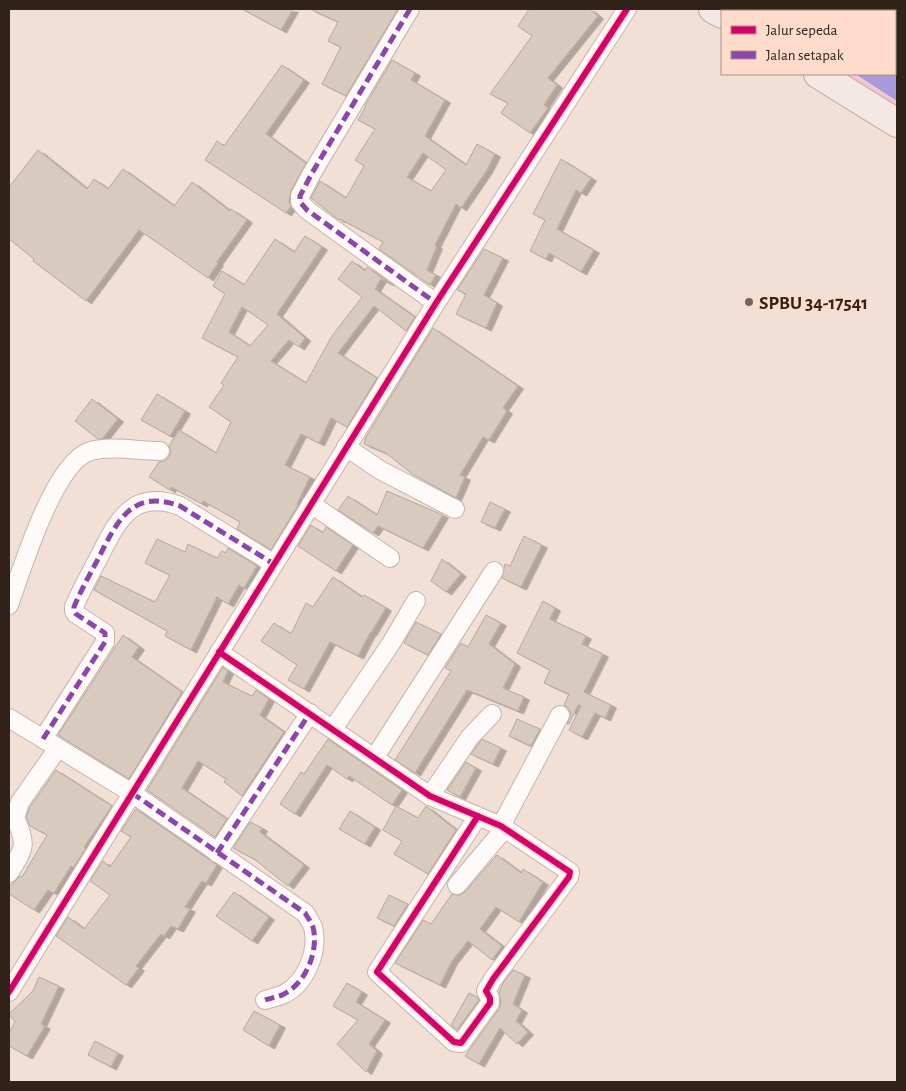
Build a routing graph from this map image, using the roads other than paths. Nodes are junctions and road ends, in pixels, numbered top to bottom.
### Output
1 (410, 9) edge
2 (627, 9) edge
3 (820, 75) edge
4 (897, 123) edge
5 (436, 303) junction
6 (346, 448) junction
7 (160, 451) dead end
8 (311, 504) junction
9 (455, 509) dead end
10 (390, 558) dead end
11 (274, 564) junction
12 (494, 572) dead end
13 (416, 601) dead end
14 (9, 605) edge
15 (220, 652) junction
16 (310, 713) junction
17 (492, 714) dead end
18 (560, 715) dead end
19 (9, 718) edge
20 (332, 728) junction
21 (43, 739) junction
22 (58, 748) junction
23 (375, 757) junction
24 (132, 793) junction
25 (430, 796) junction
26 (478, 816) junction
27 (503, 827) junction
28 (217, 853) junction
29 (9, 873) edge
30 (457, 885) dead end
31 (9, 992) edge
32 (265, 1000) dead end

1 - 5 street
2 - 5 street
3 - 4 main road
5 - 6 street
6 - 8 street
6 - 9 street
7 - 14 street
8 - 10 street
8 - 11 street
11 - 15 street
11 - 21 street
12 - 23 street
13 - 20 street
15 - 16 street
15 - 24 street
16 - 20 street
16 - 28 street
17 - 25 street
18 - 27 street
19 - 21 street
20 - 23 street
21 - 22 street
22 - 24 street
22 - 29 street
23 - 25 street
24 - 28 street
24 - 31 street
25 - 26 street
26 - 27 street
26 - 27 street
27 - 30 street
28 - 32 street

